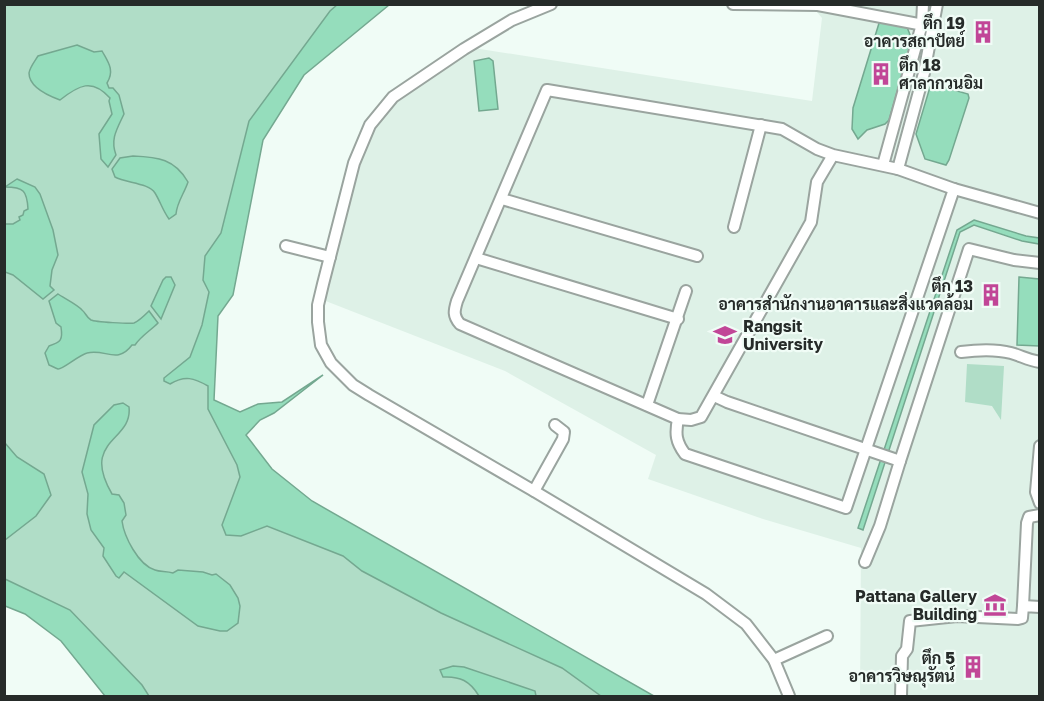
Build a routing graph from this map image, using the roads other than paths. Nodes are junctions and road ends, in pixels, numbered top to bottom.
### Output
1 (551, 4) edge
2 (733, 4) edge
3 (923, 4) edge
4 (937, 4) edge
5 (818, 5) edge
6 (922, 24) junction
7 (934, 27) junction
8 (761, 125) junction
9 (833, 155) junction
10 (882, 165) junction
11 (898, 169) junction
12 (954, 189) junction
13 (502, 199) junction
14 (1040, 213) edge
15 (734, 227) dead end
16 (286, 246) dead end
17 (697, 256) dead end
18 (330, 257) junction
19 (476, 258) junction
20 (1040, 263) edge
21 (686, 291) dead end
22 (678, 319) junction
23 (961, 352) dead end
24 (1040, 362) edge
25 (714, 396) junction
26 (647, 405) junction
27 (678, 419) junction
28 (555, 425) dead end
29 (1040, 446) edge
30 (865, 449) junction
31 (897, 460) junction
32 (534, 491) junction
33 (1040, 503) edge
34 (1040, 515) edge
35 (865, 562) dead end
36 (1023, 606) junction
37 (1040, 607) edge
38 (826, 636) dead end
39 (774, 660) junction
40 (789, 696) edge
41 (901, 696) edge

1 - 18 street
2 - 5 street
3 - 6 street
4 - 7 street
5 - 6 street
6 - 7 street
6 - 10 street
7 - 11 street
8 - 9 street
8 - 13 street
8 - 15 street
9 - 10 street
9 - 25 street
10 - 11 street
11 - 12 street
12 - 14 street
12 - 30 street
13 - 17 street
13 - 19 street
16 - 18 street
18 - 32 street
19 - 22 street
19 - 26 street
20 - 31 street
21 - 22 street
22 - 26 street
23 - 24 street
25 - 27 street
25 - 30 street
26 - 27 street
27 - 30 street
28 - 32 street
29 - 33 street
30 - 31 street
31 - 35 street
32 - 39 street
34 - 36 street
36 - 37 street
36 - 41 street
38 - 39 street
39 - 40 street

